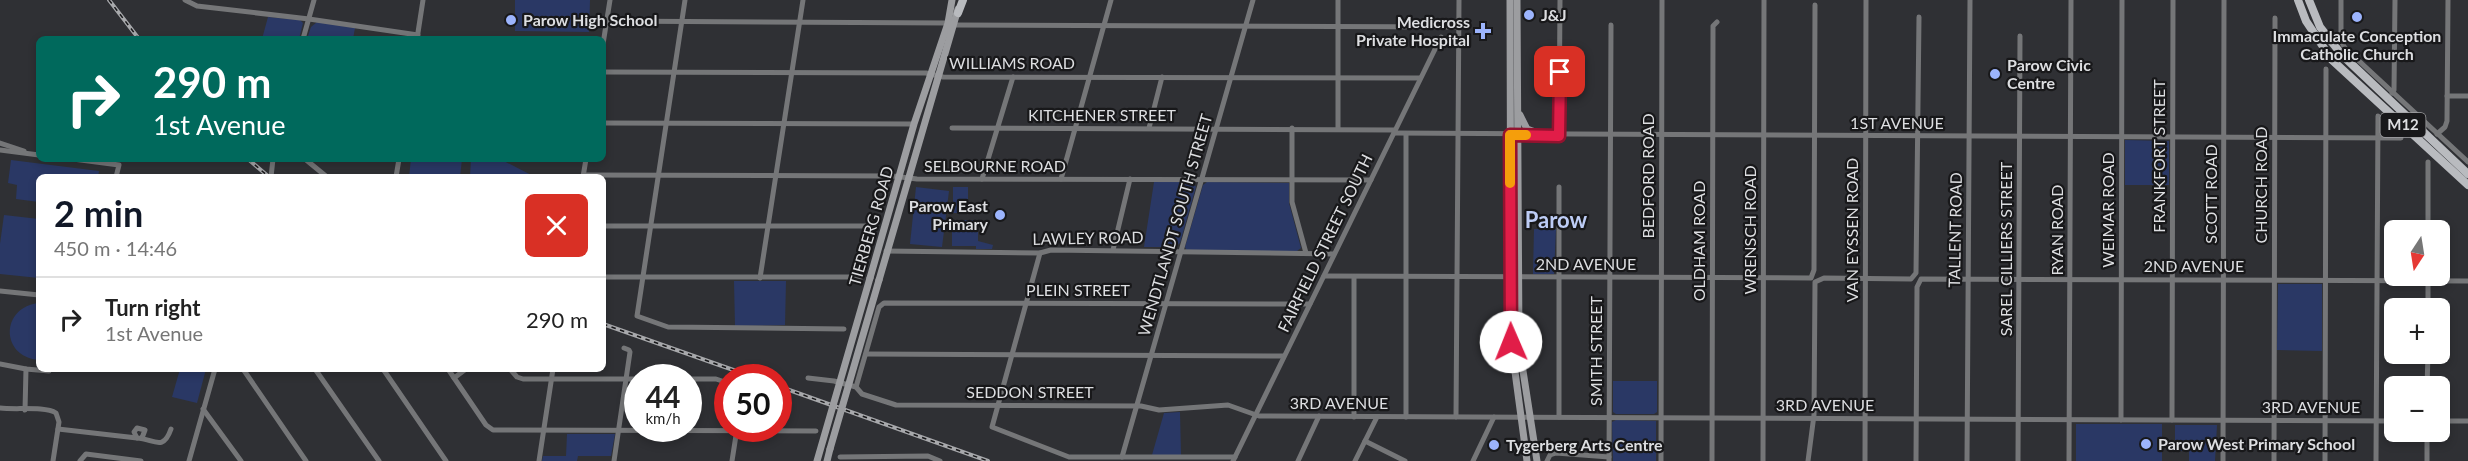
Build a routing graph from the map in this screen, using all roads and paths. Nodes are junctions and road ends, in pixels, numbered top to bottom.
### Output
1 (185, 0) edge
2 (314, 0) edge
3 (423, 0) edge
4 (610, 0) edge
5 (685, 0) edge
6 (803, 0) edge
7 (952, 0) edge
8 (961, 0) edge
9 (1111, 0) edge
10 (1253, 0) edge
11 (1338, 0) edge
12 (1459, 0) edge
13 (1510, 0) edge
14 (1517, 0) edge
15 (1560, 0) edge
16 (1662, 0) edge
17 (1764, 0) edge
18 (1866, 0) edge
19 (1970, 0) edge
20 (2070, 0) edge
21 (2122, 0) edge
22 (2173, 0) edge
23 (2224, 0) edge
24 (2298, 0) edge
25 (2309, 0) edge
26 (2342, 0) edge
27 (2395, 0) edge
28 (2448, 0) edge
29 (1815, 5) dead end
30 (958, 13) joint
31 (1919, 17) dead end
32 (309, 18) junction
33 (2275, 18) dead end
34 (607, 21) junction
35 (682, 21) junction
36 (800, 21) junction
37 (1717, 22) dead end
38 (951, 24) junction
39 (1105, 25) junction
40 (1611, 25) dead end
41 (1246, 26) junction
42 (1338, 26) junction
43 (1458, 27) junction
44 (304, 36) edge
45 (412, 36) edge
46 (418, 36) edge
47 (604, 36) edge
48 (2020, 36) dead end
49 (1441, 37) dead end
50 (2326, 69) dead end
51 (606, 72) edge
52 (674, 73) junction
53 (792, 73) junction
54 (930, 74) junction
55 (939, 76) junction
56 (2326, 76) junction
57 (2334, 76) dead end
58 (1013, 77) junction
59 (1090, 77) junction
60 (1162, 77) junction
61 (1231, 77) junction
62 (1338, 77) junction
63 (1420, 78) junction
64 (2392, 93) junction
65 (2447, 96) junction
66 (2468, 96) edge
67 (1518, 107) junction
68 (2378, 116) dead end
69 (606, 123) edge
70 (666, 123) junction
71 (784, 124) junction
72 (914, 124) junction
73 (952, 128) dead end
74 (998, 128) junction
75 (1076, 128) junction
76 (1149, 128) junction
77 (1217, 128) junction
78 (1292, 129) junction
79 (1338, 129) junction
80 (1394, 132) junction
81 (1407, 134) junction
82 (2437, 134) junction
83 (1457, 135) junction
84 (1514, 135) junction
85 (1713, 135) junction
86 (1546, 136) junction
87 (1559, 136) junction
88 (1611, 136) junction
89 (1662, 136) junction
90 (1764, 136) junction
91 (1815, 136) junction
92 (1866, 136) junction
93 (1917, 136) junction
94 (1970, 137) junction
95 (2019, 137) junction
96 (2070, 137) junction
97 (2122, 137) junction
98 (2173, 137) junction
99 (2224, 138) junction
100 (2275, 138) junction
101 (2326, 138) junction
102 (2378, 138) junction
103 (2401, 138) dead end
104 (0, 143) edge
105 (0, 150) edge
106 (31, 154) junction
107 (36, 155) edge
108 (96, 162) edge
109 (309, 162) edge
110 (2468, 162) edge
111 (2435, 169) dead end
112 (117, 174) edge
113 (323, 174) edge
114 (2468, 174) edge
115 (658, 175) junction
116 (777, 175) junction
117 (606, 176) edge
118 (900, 177) junction
119 (908, 178) junction
120 (982, 179) junction
121 (1061, 179) junction
122 (1130, 179) junction
123 (1202, 180) junction
124 (1292, 180) junction
125 (1371, 180) junction
126 (2468, 185) edge
127 (1559, 187) dead end
128 (2428, 220) edge
129 (606, 226) edge
130 (650, 226) junction
131 (768, 226) junction
132 (876, 226) dead end
133 (878, 249) junction
134 (1113, 250) junction
135 (887, 251) junction
136 (1181, 252) junction
137 (1040, 253) junction
138 (1306, 253) junction
139 (1334, 254) junction
140 (1324, 276) junction
141 (606, 277) edge
142 (642, 277) junction
143 (861, 277) dead end
144 (1354, 277) junction
145 (1406, 277) junction
146 (1457, 277) junction
147 (1514, 277) junction
148 (1559, 277) junction
149 (760, 278) junction
150 (1610, 278) junction
151 (1661, 278) junction
152 (1713, 278) junction
153 (1764, 278) junction
154 (1814, 278) junction
155 (1865, 279) junction
156 (1917, 279) junction
157 (1968, 279) junction
158 (2019, 279) junction
159 (2070, 279) junction
160 (2121, 279) junction
161 (2172, 280) junction
162 (2224, 280) junction
163 (2274, 280) junction
164 (2326, 280) junction
165 (2450, 280) edge
166 (2377, 281) junction
167 (2384, 281) edge
168 (2468, 281) edge
169 (0, 291) edge
170 (36, 295) edge
171 (1025, 303) junction
172 (1166, 304) junction
173 (1310, 304) junction
174 (844, 329) dead end
175 (624, 348) dead end
176 (866, 354) junction
177 (1011, 354) junction
178 (1152, 354) junction
179 (1284, 356) junction
180 (0, 364) edge
181 (628, 364) edge
182 (26, 369) junction
183 (36, 370) edge
184 (214, 372) edge
185 (245, 372) edge
186 (317, 372) edge
187 (384, 372) edge
188 (450, 372) edge
189 (462, 372) edge
190 (513, 372) edge
191 (553, 372) edge
192 (454, 378) junction
193 (808, 378) dead end
194 (552, 379) junction
195 (624, 379) edge
196 (856, 387) junction
197 (624, 394) edge
198 (996, 406) junction
199 (1137, 406) junction
200 (0, 408) edge
201 (203, 409) junction
202 (25, 410) junction
203 (1256, 416) junction
204 (1319, 417) junction
205 (1354, 417) junction
206 (1377, 417) junction
207 (1406, 417) junction
208 (1456, 417) junction
209 (1494, 417) junction
210 (1524, 417) junction
211 (1558, 417) junction
212 (1610, 418) junction
213 (1661, 418) junction
214 (1712, 418) junction
215 (1763, 418) junction
216 (1814, 419) junction
217 (1865, 419) junction
218 (1916, 419) junction
219 (1967, 419) junction
220 (2019, 419) junction
221 (2070, 419) junction
222 (2121, 420) junction
223 (2172, 420) junction
224 (2224, 420) junction
225 (2274, 420) junction
226 (2325, 420) junction
227 (2376, 421) junction
228 (2384, 421) edge
229 (2450, 421) edge
230 (2468, 421) edge
231 (58, 429) junction
232 (171, 429) dead end
233 (544, 430) junction
234 (619, 430) junction
235 (714, 430) edge
236 (792, 430) edge
237 (816, 430) dead end
238 (1365, 441) junction
239 (735, 442) edge
240 (2427, 442) edge
241 (840, 457) dead end
242 (1122, 457) junction
243 (1234, 459) edge
244 (1609, 459) edge
245 (125, 460) edge
246 (53, 461) edge
247 (80, 461) edge
248 (141, 461) edge
249 (189, 461) edge
250 (241, 461) edge
251 (306, 461) edge
252 (379, 461) edge
253 (446, 461) edge
254 (539, 461) edge
255 (614, 461) edge
256 (732, 461) edge
257 (818, 461) edge
258 (827, 461) edge
259 (940, 461) edge
260 (1298, 461) edge
261 (1355, 461) edge
262 (1405, 461) edge
263 (1473, 461) edge
264 (1527, 461) edge
265 (1537, 461) edge
266 (1547, 461) edge
267 (1661, 461) edge
268 (1712, 461) edge
269 (1763, 461) edge
270 (1808, 461) edge
271 (1865, 461) edge
272 (1916, 461) edge
273 (1967, 461) edge
274 (2019, 461) edge
275 (2069, 461) edge
276 (2223, 461) edge
277 (2274, 461) edge
278 (2325, 461) edge
279 (2376, 461) edge
280 (2427, 461) edge

1 - 32 street
2 - 32 street
3 - 46 street
4 - 34 street
5 - 35 street
6 - 36 street
7 - 38 main road, TIERBERG ROAD
8 - 30 main road
9 - 39 street
10 - 41 street, WENDTLANDT SOUTH STREET
11 - 42 street
12 - 43 street
13 - 84 main road
14 - 67 main road
15 - 87 street
16 - 89 street, BEDFORD ROAD
17 - 90 street, WRENSCH ROAD
18 - 92 street, VAN EYSSEN ROAD
19 - 94 street, TALLENT ROAD
20 - 96 street, RYAN ROAD
21 - 97 street, WEIMAR ROAD
22 - 98 street, FRANKFORT STREET
23 - 99 street, SCOTT ROAD
24 - 126 main road, M12
25 - 114 main road, M12
26 - 64 street
27 - 64 street
28 - 65 street
29 - 91 street
30 - 38 main road, TIERBERG ROAD
31 - 93 street
32 - 44 street
32 - 45 street
33 - 100 street, CHURCH ROAD
34 - 35 street
34 - 47 street
35 - 36 street
35 - 52 street
36 - 38 street
36 - 53 street
37 - 85 street, OLDHAM ROAD
38 - 39 street
38 - 54 main road, TIERBERG ROAD
38 - 55 main road, TIERBERG ROAD
39 - 41 street
39 - 59 street
40 - 88 street, SMITH STREET
41 - 42 street
41 - 61 street, WENDTLANDT SOUTH STREET
42 - 43 street
42 - 62 street
43 - 83 street
48 - 95 street, SAREL CILLIERS STREET
49 - 63 street, FAIRFIELD STREET SOUTH
50 - 56 street
51 - 52 street, WILLIAMS ROAD
52 - 53 street, WILLIAMS ROAD
52 - 70 street
53 - 54 street, WILLIAMS ROAD
53 - 71 street
54 - 55 street, WILLIAMS ROAD
54 - 72 main road, TIERBERG ROAD
55 - 58 street, WILLIAMS ROAD
55 - 119 main road, TIERBERG ROAD
56 - 57 street
56 - 101 street
58 - 59 street, WILLIAMS ROAD
58 - 74 street
59 - 60 street, WILLIAMS ROAD
59 - 75 street
60 - 61 street, WILLIAMS ROAD
60 - 76 street
61 - 62 street, WILLIAMS ROAD
61 - 77 street, WENDTLANDT SOUTH STREET
62 - 63 street, WILLIAMS ROAD
62 - 79 street
63 - 80 street, FAIRFIELD STREET SOUTH
64 - 82 street
65 - 66 street
65 - 82 street
67 - 84 main road
67 - 86 main road
68 - 102 street
69 - 70 street
70 - 71 street
70 - 115 street
71 - 72 street
71 - 116 street
72 - 118 main road, TIERBERG ROAD
73 - 74 street, KITCHENER STREET
74 - 75 street, KITCHENER STREET
74 - 120 street
75 - 76 street, KITCHENER STREET
75 - 121 street
76 - 77 street, KITCHENER STREET
77 - 78 street, KITCHENER STREET
77 - 123 street, WENDTLANDT SOUTH STREET
78 - 79 street, KITCHENER STREET
78 - 124 street
79 - 80 street, KITCHENER STREET
80 - 81 street, 1ST AVENUE
80 - 125 street, FAIRFIELD STREET SOUTH
81 - 83 street, 1ST AVENUE
81 - 145 street
82 - 110 street
83 - 84 street, 1ST AVENUE
83 - 146 street
84 - 86 street, 1ST AVENUE
84 - 147 main road
85 - 89 street, 1ST AVENUE
85 - 90 street, 1ST AVENUE
85 - 152 street, OLDHAM ROAD
86 - 87 street, 1ST AVENUE
87 - 88 street, 1ST AVENUE
88 - 89 street, 1ST AVENUE
88 - 150 street, SMITH STREET
89 - 151 street, BEDFORD ROAD
90 - 91 street, 1ST AVENUE
90 - 153 street, WRENSCH ROAD
91 - 92 street, 1ST AVENUE
91 - 154 street
92 - 93 street, 1ST AVENUE
92 - 155 street, VAN EYSSEN ROAD
93 - 94 street, 1ST AVENUE
93 - 156 street
94 - 95 street, 1ST AVENUE
94 - 157 street, TALLENT ROAD
95 - 96 street, 1ST AVENUE
95 - 158 street, SAREL CILLIERS STREET
96 - 97 street, 1ST AVENUE
96 - 159 street, RYAN ROAD
97 - 98 street, 1ST AVENUE
97 - 160 street, WEIMAR ROAD
98 - 99 street, 1ST AVENUE
98 - 161 street, FRANKFORT STREET
99 - 100 street, 1ST AVENUE
99 - 162 street, SCOTT ROAD
100 - 101 street, 1ST AVENUE
100 - 163 street, CHURCH ROAD
101 - 102 street, 1ST AVENUE
101 - 164 street
102 - 103 street, 1ST AVENUE
102 - 166 street
104 - 106 street
105 - 106 street
106 - 107 street
108 - 112 street
109 - 113 street
111 - 128 street
115 - 116 street, SELBOURNE ROAD
115 - 117 street, SELBOURNE ROAD
115 - 130 street
116 - 118 street, SELBOURNE ROAD
116 - 131 street
118 - 119 street, SELBOURNE ROAD
118 - 133 main road, TIERBERG ROAD
119 - 120 street, SELBOURNE ROAD
119 - 135 main road, TIERBERG ROAD
120 - 121 street, SELBOURNE ROAD
121 - 122 street, SELBOURNE ROAD
122 - 123 street, SELBOURNE ROAD
122 - 134 street
123 - 124 street, SELBOURNE ROAD
123 - 136 street, WENDTLANDT SOUTH STREET
124 - 125 street, SELBOURNE ROAD
124 - 138 street
125 - 139 street, FAIRFIELD STREET SOUTH
127 - 148 street
129 - 130 street
130 - 131 street
130 - 142 street
131 - 132 street
131 - 149 street
133 - 135 street, LAWLEY ROAD
133 - 257 main road, TIERBERG ROAD, bridge
134 - 136 street, LAWLEY ROAD
134 - 137 street, LAWLEY ROAD
135 - 137 street, LAWLEY ROAD
135 - 258 main road, TIERBERG ROAD, bridge
136 - 138 street, LAWLEY ROAD
136 - 172 street, WENDTLANDT SOUTH STREET
137 - 171 street
138 - 139 street, LAWLEY ROAD
139 - 140 street, FAIRFIELD STREET SOUTH
140 - 144 street, 2ND AVENUE
140 - 173 street, FAIRFIELD STREET SOUTH
141 - 142 street
142 - 149 street
142 - 174 street
143 - 149 street
144 - 145 street, 2ND AVENUE
144 - 205 street
145 - 146 street, 2ND AVENUE
145 - 207 street
146 - 147 street, 2ND AVENUE
146 - 208 street
147 - 148 street, 2ND AVENUE
147 - 210 main road
148 - 150 street, 2ND AVENUE
148 - 211 street
150 - 151 street, 2ND AVENUE
150 - 212 street, SMITH STREET
151 - 152 street, 2ND AVENUE
151 - 213 street, BEDFORD ROAD
152 - 153 street, 2ND AVENUE
152 - 214 street, OLDHAM ROAD
153 - 154 street, 2ND AVENUE
153 - 215 street, WRENSCH ROAD
154 - 155 street, 2ND AVENUE
154 - 216 street
155 - 156 street, 2ND AVENUE
155 - 217 street, VAN EYSSEN ROAD
156 - 157 street, 2ND AVENUE
156 - 218 street
157 - 158 street, 2ND AVENUE
157 - 219 street, TALLENT ROAD
158 - 159 street, 2ND AVENUE
158 - 220 street, SAREL CILLIERS STREET
159 - 160 street, 2ND AVENUE
159 - 221 street, RYAN ROAD
160 - 161 street, 2ND AVENUE
160 - 222 street, WEIMAR ROAD
161 - 162 street, 2ND AVENUE
161 - 223 street, FRANKFORT STREET
162 - 163 street, 2ND AVENUE
162 - 224 street, SCOTT ROAD
163 - 164 street, 2ND AVENUE
163 - 225 street, CHURCH ROAD
164 - 166 street, 2ND AVENUE
164 - 226 street
165 - 168 street, 2ND AVENUE
166 - 167 street, 2ND AVENUE
166 - 227 street
169 - 170 street
171 - 172 street, PLEIN STREET
171 - 176 street, PLEIN STREET
171 - 177 street
172 - 173 street, PLEIN STREET
172 - 178 street, WENDTLANDT SOUTH STREET
173 - 179 street, FAIRFIELD STREET SOUTH
175 - 181 street
176 - 177 street
176 - 196 street
177 - 178 street
177 - 198 street
178 - 179 street
178 - 199 street, WENDTLANDT SOUTH STREET
179 - 203 street, FAIRFIELD STREET SOUTH
180 - 182 street
182 - 183 street
182 - 202 street
184 - 201 street
185 - 251 street
186 - 252 street
187 - 253 street
188 - 192 street
189 - 192 street
190 - 194 street
191 - 194 street
192 - 233 street
193 - 196 street, SEDDON STREET
194 - 195 street
194 - 233 street
196 - 198 street, SEDDON STREET
197 - 234 street
198 - 199 street, SEDDON STREET
198 - 242 street
199 - 203 street, SEDDON STREET
199 - 242 street, WENDTLANDT SOUTH STREET
200 - 202 street
201 - 249 street
201 - 250 street
202 - 231 street
203 - 204 street, 3RD AVENUE
203 - 243 street, FAIRFIELD STREET SOUTH
204 - 205 street, 3RD AVENUE
204 - 260 street
205 - 206 street, 3RD AVENUE
206 - 207 street, 3RD AVENUE
206 - 238 street
207 - 208 street, 3RD AVENUE
208 - 209 street, 3RD AVENUE
209 - 210 street, 3RD AVENUE
209 - 263 street
210 - 211 street, 3RD AVENUE
210 - 264 main road
210 - 265 main road
211 - 212 street, 3RD AVENUE
212 - 213 street, 3RD AVENUE
212 - 244 street, SMITH STREET
213 - 214 street, 3RD AVENUE
213 - 267 street, BEDFORD ROAD
214 - 215 street, 3RD AVENUE
214 - 268 street, OLDHAM ROAD
215 - 216 street, 3RD AVENUE
215 - 269 street, WRENSCH ROAD
216 - 217 street, 3RD AVENUE
216 - 270 street
217 - 218 street, 3RD AVENUE
217 - 271 street, VAN EYSSEN ROAD
218 - 219 street, 3RD AVENUE
218 - 272 street
219 - 220 street, 3RD AVENUE
219 - 273 street, TALLENT ROAD
220 - 221 street, 3RD AVENUE
220 - 274 street, SAREL CILLIERS STREET
221 - 222 street, 3RD AVENUE
221 - 275 street, RYAN ROAD
222 - 223 street, 3RD AVENUE
223 - 224 street, 3RD AVENUE
224 - 225 street, 3RD AVENUE
224 - 276 street, SCOTT ROAD
225 - 226 street, 3RD AVENUE
225 - 277 street, CHURCH ROAD
226 - 227 street, 3RD AVENUE
226 - 278 street
227 - 228 street, 3RD AVENUE
227 - 279 street
229 - 230 street
231 - 232 street
231 - 246 street
233 - 234 street
233 - 254 street
234 - 235 street
234 - 255 street
236 - 237 street
238 - 261 street
238 - 262 street
239 - 256 street
240 - 280 street
241 - 259 street
242 - 243 street
244 - 266 street
245 - 247 street
245 - 248 street

